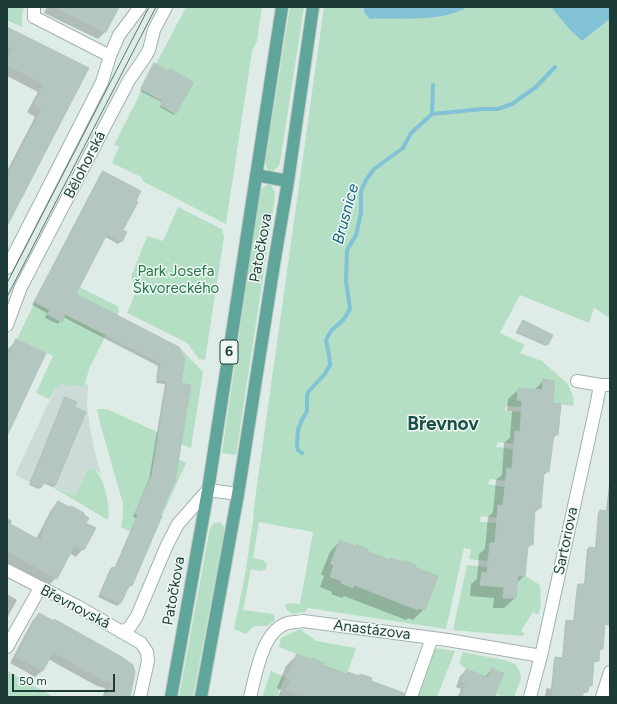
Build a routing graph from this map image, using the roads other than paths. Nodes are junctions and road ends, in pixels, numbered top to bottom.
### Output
1 (34, 7) edge
2 (140, 7) edge
3 (166, 7) edge
4 (282, 7) edge
5 (313, 7) edge
6 (110, 56) junction
7 (256, 175) junction
8 (288, 181) junction
9 (7, 268) edge
10 (7, 325) edge
11 (577, 381) dead end
12 (605, 385) edge
13 (208, 490) junction
14 (238, 494) junction
15 (7, 570) edge
16 (40, 588) junction
17 (121, 632) junction
18 (432, 638) junction
19 (7, 647) edge
20 (541, 656) junction
21 (610, 672) edge
22 (140, 697) edge
23 (171, 697) edge
24 (201, 697) edge
25 (250, 697) edge
26 (411, 697) edge
27 (530, 697) edge
28 (602, 697) edge

1 - 6 street
2 - 6 street, Bělohorská
3 - 10 street, Bělohorská
4 - 7 main road, Patočkova / 6
5 - 8 main road, Patočkova / 6
6 - 9 street, Bělohorská
7 - 8 main road
7 - 13 main road, Patočkova / 6
8 - 14 main road, Patočkova / 6
11 - 12 street
12 - 20 street, Sartoriova
13 - 14 street
13 - 17 street, Břevnovská
13 - 23 main road, Patočkova / 6
14 - 24 main road, Patočkova / 6
15 - 16 street, Břevnovská
16 - 17 street, Břevnovská
16 - 19 street
17 - 22 street
18 - 20 street, Anastázova
18 - 25 street, Anastázova
18 - 26 street
20 - 27 street, Sartoriova
21 - 28 street

